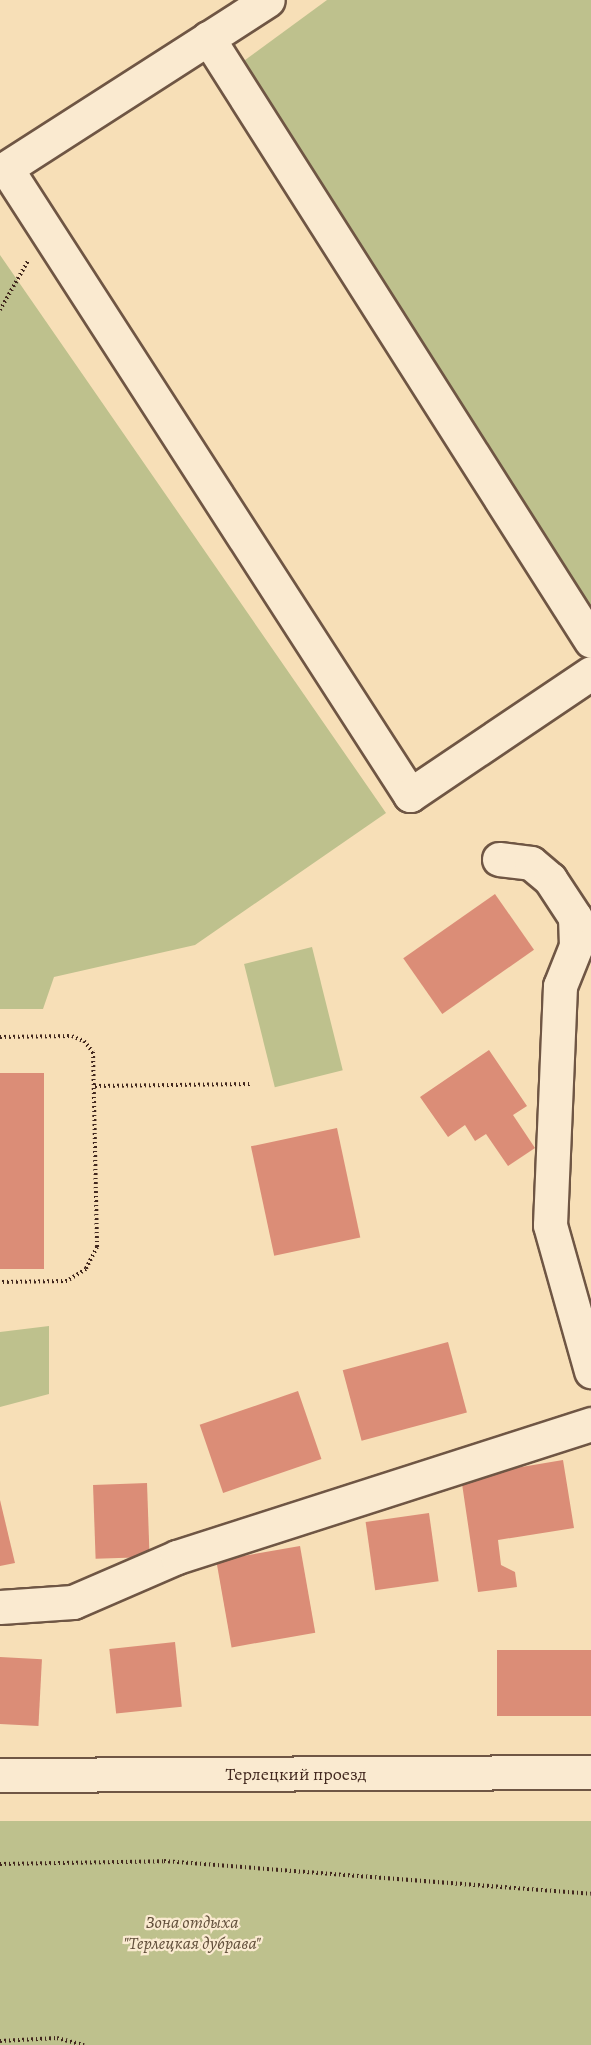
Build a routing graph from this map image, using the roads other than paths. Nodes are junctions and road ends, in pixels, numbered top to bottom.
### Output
1 (268, 0) edge
2 (208, 38) junction
3 (3, 170) edge
4 (591, 641) edge
5 (591, 673) edge
6 (499, 859) dead end
7 (591, 1371) edge
8 (591, 1424) edge
9 (0, 1607) edge
10 (591, 1772) edge
11 (0, 1775) edge

1 - 2 street
2 - 3 street
2 - 4 street
3 - 5 street
6 - 7 street
8 - 9 street
10 - 11 street, Терлецкий проезд

